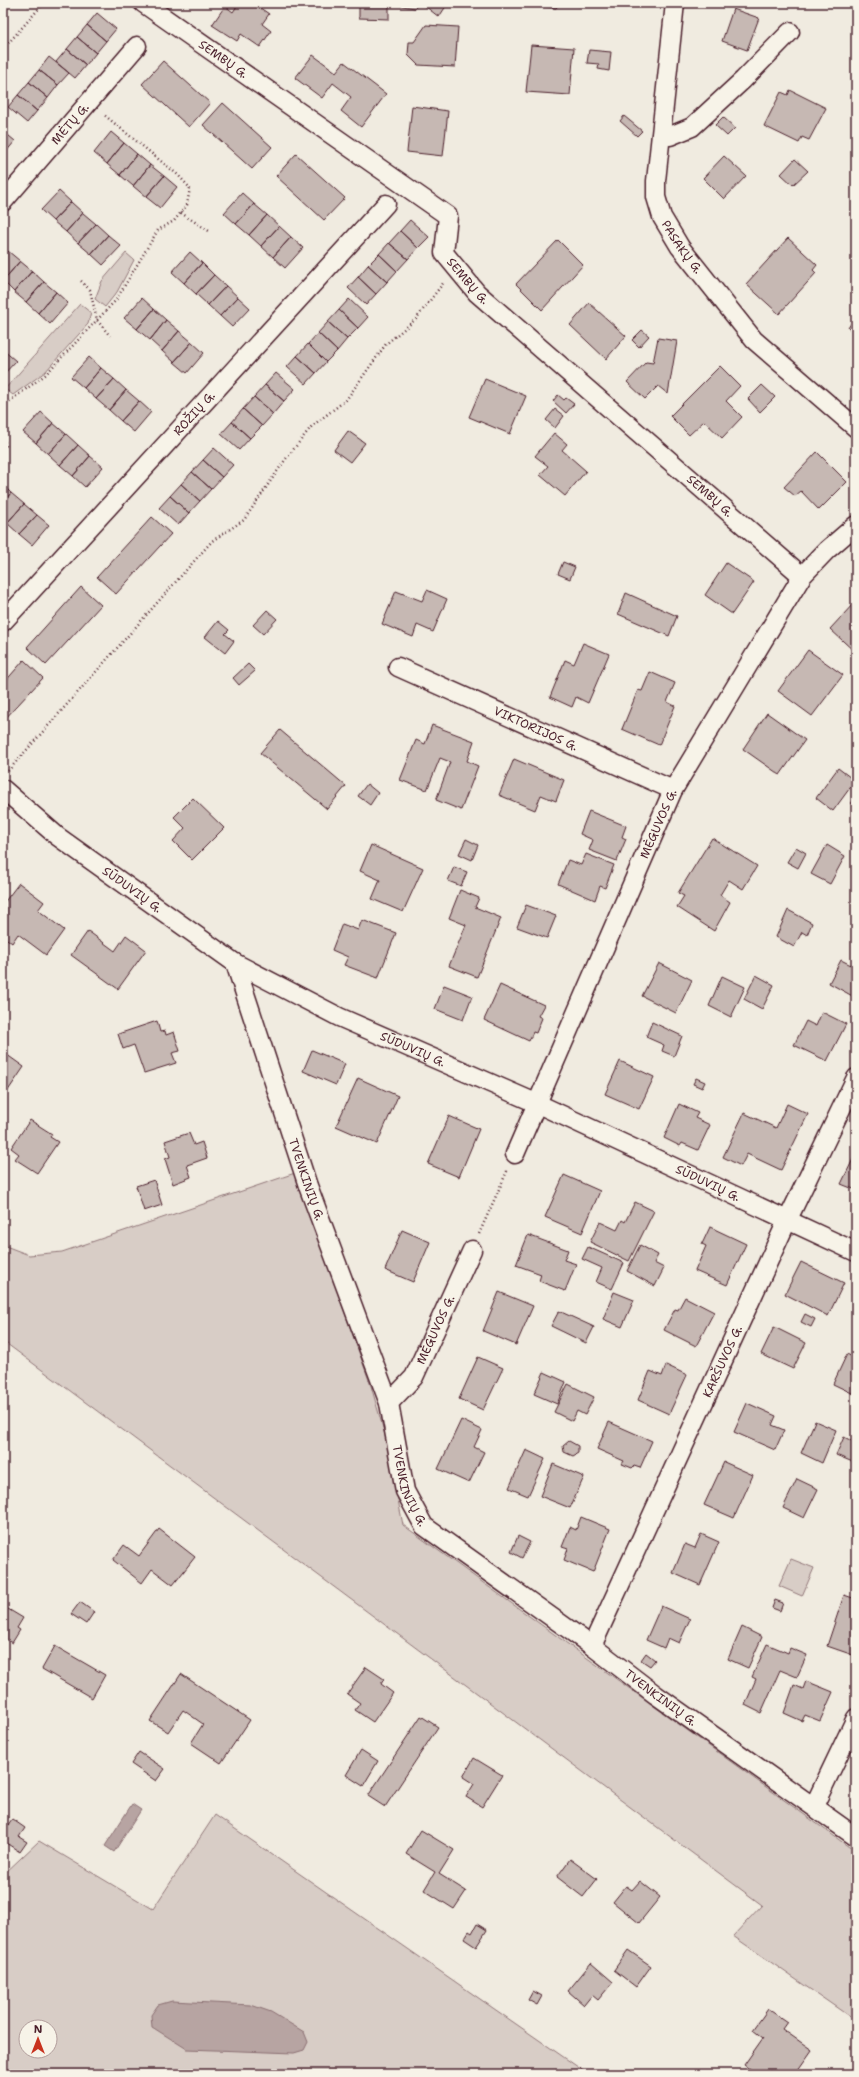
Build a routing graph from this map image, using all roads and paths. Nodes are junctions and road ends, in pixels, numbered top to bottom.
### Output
1 (44, 3) edge
2 (143, 3) edge
3 (675, 3) edge
4 (790, 32) dead end
5 (137, 46) dead end
6 (3, 49) edge
7 (89, 103) junction
8 (661, 136) junction
9 (3, 202) edge
10 (386, 204) dead end
11 (181, 213) junction
12 (209, 231) dead end
13 (453, 264) junction
14 (81, 280) dead end
15 (97, 320) junction
16 (110, 336) dead end
17 (3, 406) edge
18 (856, 428) edge
19 (3, 438) edge
20 (8, 448) dead end
21 (856, 525) edge
22 (802, 576) junction
23 (3, 622) edge
24 (398, 667) dead end
25 (3, 777) edge
26 (3, 789) edge
27 (673, 790) junction
28 (235, 963) junction
29 (856, 1078) edge
30 (536, 1103) junction
31 (515, 1154) joint
32 (787, 1221) junction
33 (472, 1250) joint
34 (856, 1252) edge
35 (389, 1402) junction
36 (592, 1646) junction
37 (856, 1718) edge
38 (814, 1806) junction
39 (856, 1837) edge

1 - 6 path
2 - 13 street, SEMBŲ G.
3 - 8 street, PASAKŲ G.
4 - 8 street
5 - 7 street, MĖTŲ G.
7 - 9 street, MĖTŲ G.
7 - 11 path
8 - 18 street, PASAKŲ G.
10 - 23 street, ROŽIŲ G.
11 - 12 path
11 - 15 path
13 - 22 street, SEMBŲ G.
13 - 25 path
14 - 15 path
15 - 16 path
15 - 17 path
19 - 20 path
21 - 22 street, MĖGUVOS G.
22 - 27 street, MĖGUVOS G.
24 - 27 street, VIKTORIJOS G.
26 - 28 street, SŪDUVIŲ G.
27 - 30 street, MĖGUVOS G.
28 - 30 street, SŪDUVIŲ G.
28 - 35 street, TVENKINIŲ G.
29 - 32 street, KARŠUVOS G.
30 - 31 street, MĖGUVOS G.
30 - 32 street, SŪDUVIŲ G.
31 - 33 path
32 - 34 street, SŪDUVIŲ G.
32 - 36 street, KARŠUVOS G.
33 - 35 street, MĖGUVOS G.
35 - 36 street, TVENKINIŲ G.
36 - 38 street, TVENKINIŲ G.
37 - 38 street
38 - 39 street, TVENKINIŲ G.

